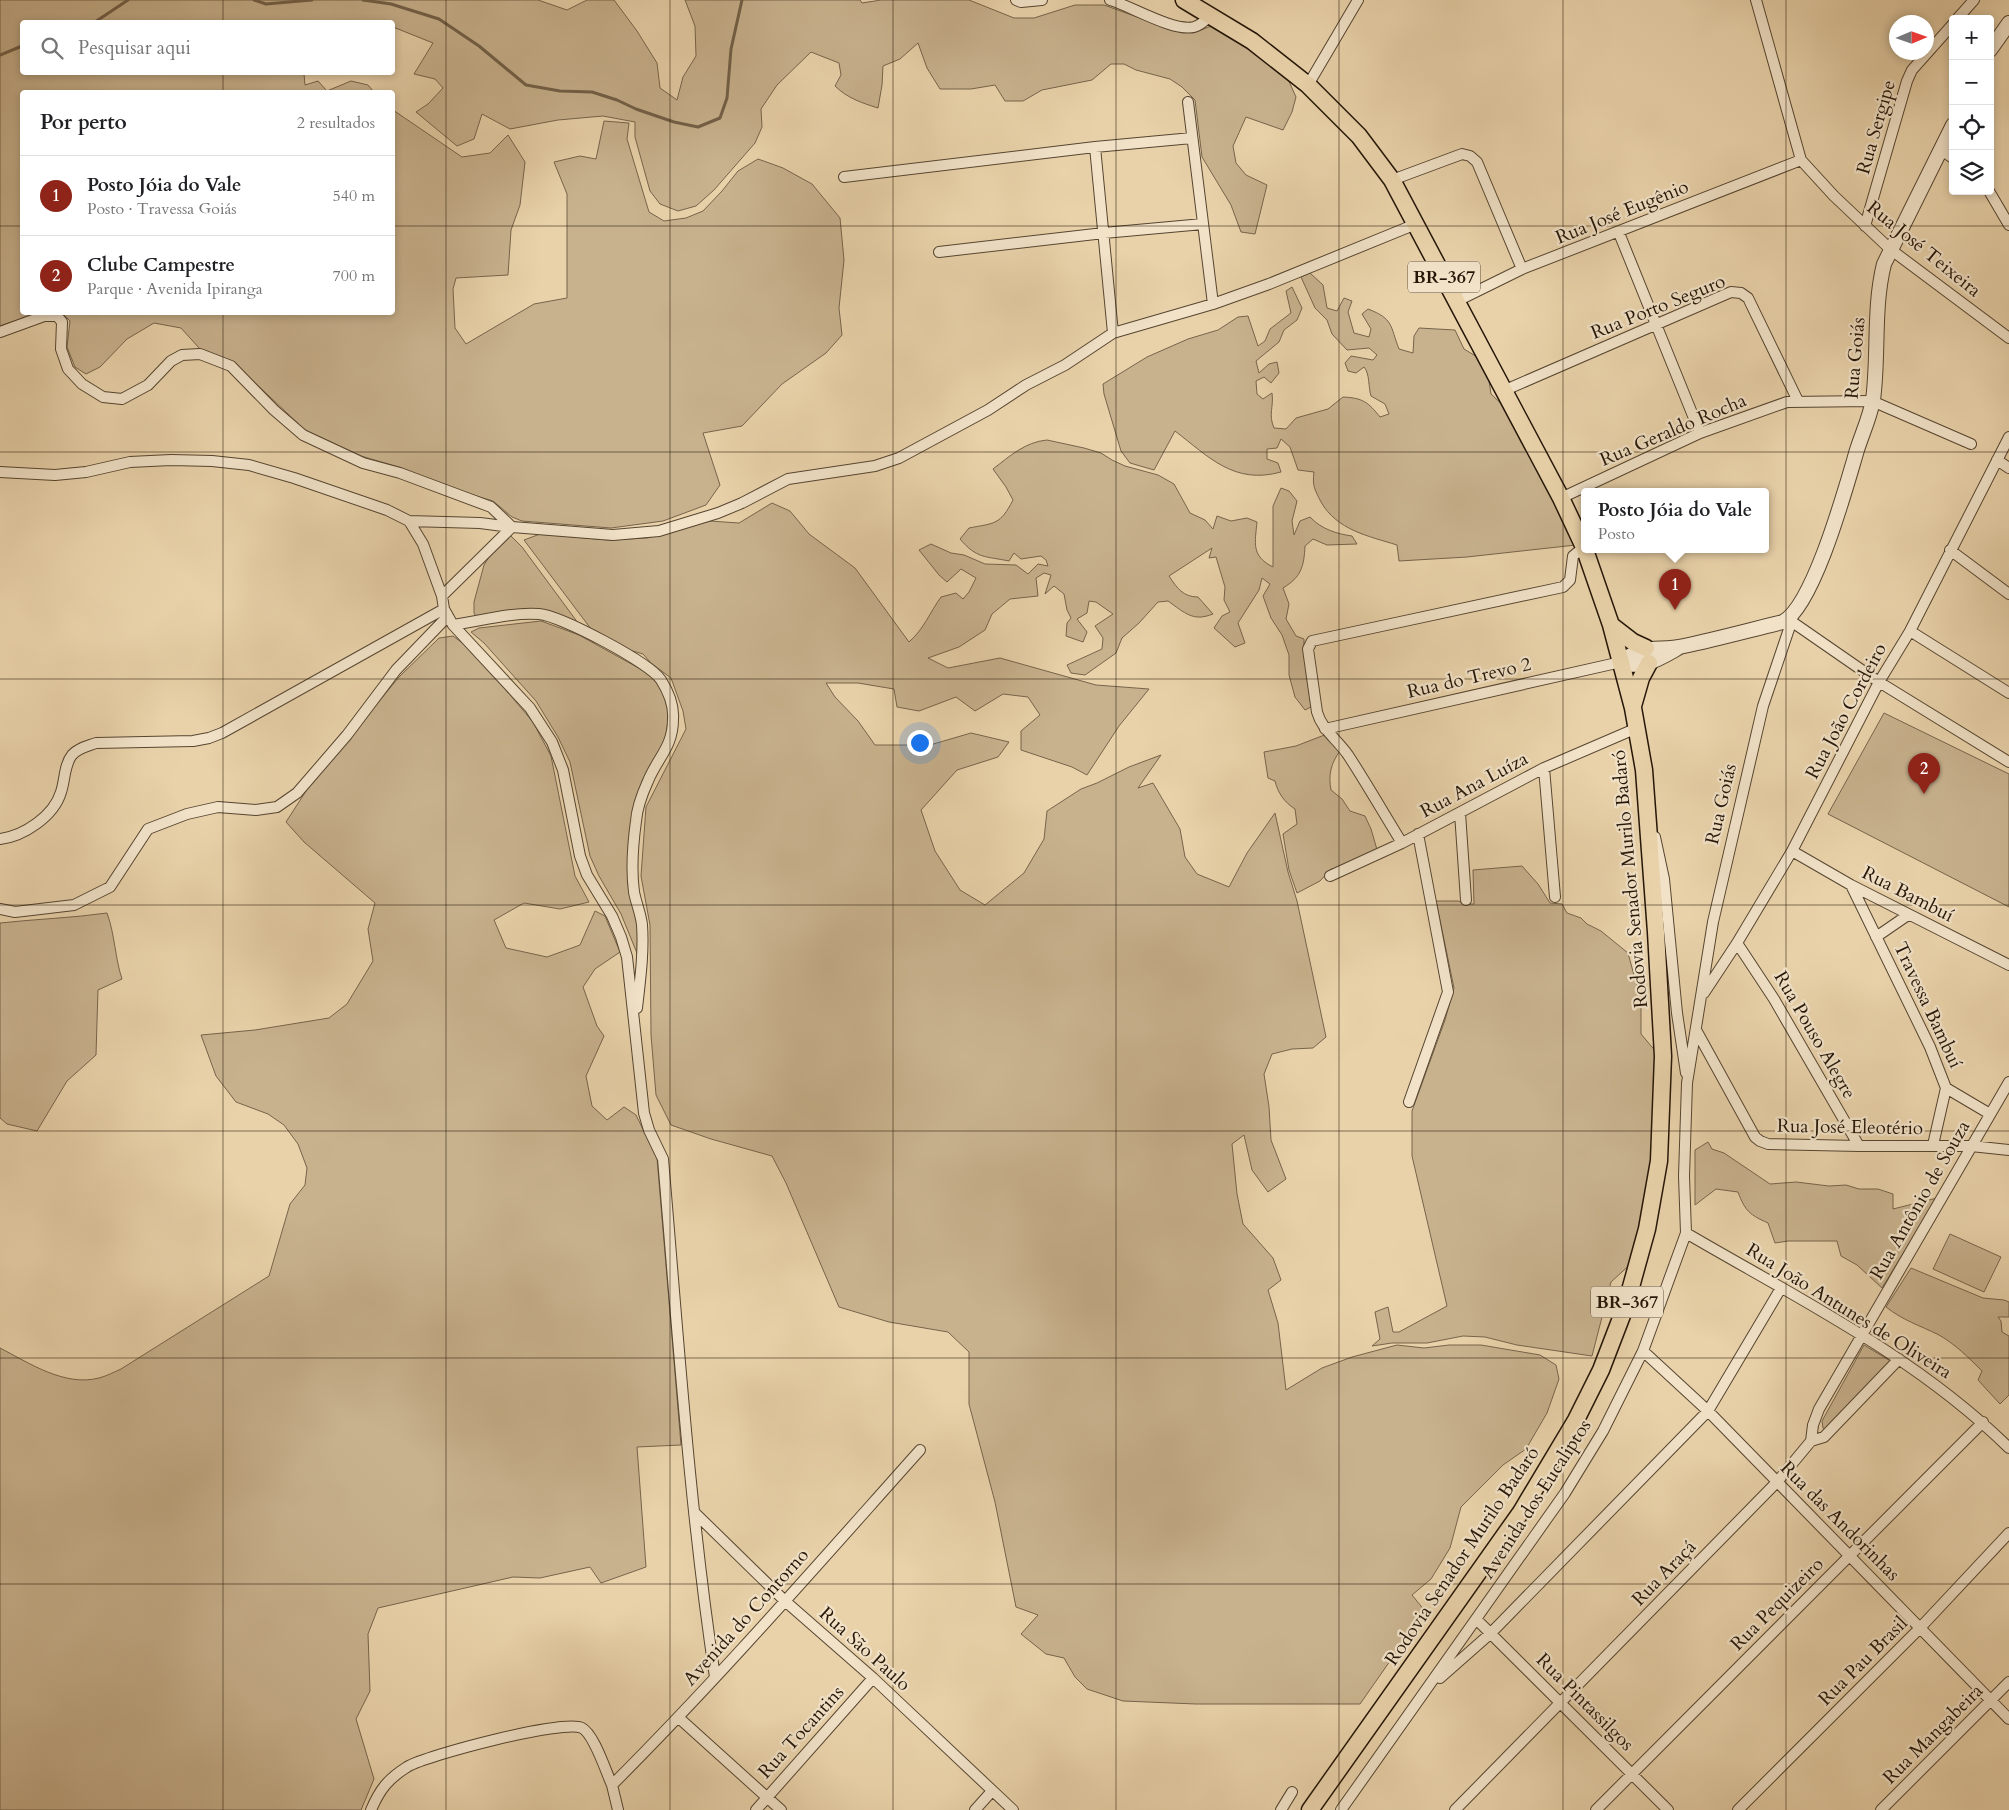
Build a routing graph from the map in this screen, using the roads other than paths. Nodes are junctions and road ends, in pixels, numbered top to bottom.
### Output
1 (1016, 0) edge
2 (1042, 0) edge
3 (1110, 0) edge
4 (1184, 0) edge
5 (1358, 0) edge
6 (1756, 0) edge
7 (1974, 0) edge
8 (1961, 15) edge
9 (1209, 16) junction
10 (2009, 23) edge
11 (1949, 28) edge
12 (1994, 44) edge
13 (1308, 85) junction
14 (1188, 102) dead end
15 (1192, 138) junction
16 (1095, 147) junction
17 (1947, 154) edge
18 (1802, 160) junction
19 (844, 177) dead end
20 (1392, 180) junction
21 (1990, 195) edge
22 (1203, 224) junction
23 (1416, 224) junction
24 (2009, 225) edge
25 (1865, 226) junction
26 (1104, 233) junction
27 (1619, 233) junction
28 (1890, 249) junction
29 (939, 252) dead end
30 (1522, 270) junction
31 (1457, 301) junction
32 (1213, 304) junction
33 (1656, 325) junction
34 (0, 332) edge
35 (1113, 333) junction
36 (2009, 338) edge
37 (1503, 391) junction
38 (1798, 401) junction
39 (1872, 401) junction
40 (1700, 433) junction
41 (2009, 437) edge
42 (1971, 444) dead end
43 (1998, 460) junction
44 (2009, 468) edge
45 (0, 472) edge
46 (1582, 488) edge
47 (1581, 489) edge
48 (1561, 498) junction
49 (409, 521) junction
50 (512, 528) junction
51 (1581, 541) edge
52 (1581, 549) edge
53 (1950, 550) junction
54 (1586, 553) edge
55 (2009, 594) edge
56 (442, 596) junction
57 (446, 612) junction
58 (1787, 622) junction
59 (453, 625) junction
60 (1612, 626) junction
61 (1910, 631) junction
62 (1648, 656) junction
63 (1621, 662) junction
64 (1879, 682) junction
65 (2009, 693) edge
66 (1633, 708) junction
67 (1637, 728) junction
68 (1325, 730) junction
69 (2009, 762) edge
70 (1544, 768) junction
71 (1460, 813) junction
72 (1648, 818) junction
73 (1418, 834) junction
74 (0, 839) edge
75 (1402, 843) junction
76 (1792, 851) junction
77 (1330, 876) dead end
78 (1851, 885) junction
79 (1554, 897) dead end
80 (1466, 900) dead end
81 (0, 910) edge
82 (1908, 915) junction
83 (1876, 937) junction
84 (1737, 942) junction
85 (2009, 965) edge
86 (1702, 996) junction
87 (635, 1029) junction
88 (1696, 1030) junction
89 (1687, 1082) junction
90 (2009, 1082) edge
91 (1946, 1088) junction
92 (1409, 1102) dead end
93 (1990, 1114) junction
94 (1933, 1145) junction
95 (1860, 1146) junction
96 (1971, 1146) junction
97 (2009, 1150) edge
98 (1686, 1233) junction
99 (1781, 1288) junction
100 (1861, 1335) junction
101 (1643, 1351) junction
102 (1899, 1359) junction
103 (1708, 1411) junction
104 (1983, 1422) junction
105 (1811, 1441) junction
106 (2009, 1448) edge
107 (920, 1450) dead end
108 (1776, 1482) junction
109 (694, 1512) junction
110 (2009, 1533) edge
111 (1850, 1556) junction
112 (785, 1601) junction
113 (1476, 1619) junction
114 (1920, 1629) junction
115 (1491, 1633) junction
116 (715, 1677) junction
117 (873, 1678) junction
118 (2009, 1682) edge
119 (1428, 1689) junction
120 (1991, 1700) junction
121 (1561, 1703) junction
122 (679, 1718) junction
123 (2009, 1719) edge
124 (1632, 1774) junction
125 (612, 1785) junction
126 (992, 1791) junction
127 (1292, 1792) dead end
128 (767, 1797) junction
129 (371, 1810) edge
130 (618, 1810) edge
131 (756, 1810) edge
132 (781, 1810) edge
133 (975, 1810) edge
134 (1013, 1810) edge
135 (1281, 1810) edge
136 (1310, 1810) edge
137 (1341, 1810) edge
138 (1455, 1810) edge
139 (1596, 1810) edge
140 (1668, 1810) edge
141 (1738, 1810) edge
142 (1881, 1810) edge

1 - 2 street
3 - 9 street
4 - 9 main road, Rodovia Senador Murilo Badaró / BR-367
5 - 13 street
6 - 18 street
7 - 8 street
9 - 13 main road, Rodovia Senador Murilo Badaró / BR-367
10 - 12 street
11 - 25 street, Rua Sergipe
13 - 20 main road, Rodovia Senador Murilo Badaró / BR-367
14 - 15 street
15 - 16 street
15 - 22 street
16 - 19 street
16 - 26 street
17 - 28 street, Rua Goiás
18 - 25 street, Rua José Teixeira
18 - 27 street, Rua José Eugênio
20 - 23 main road, Rodovia Senador Murilo Badaró / BR-367
20 - 30 street
21 - 24 street
22 - 26 street
22 - 32 street
23 - 31 main road, Rodovia Senador Murilo Badaró / BR-367
23 - 32 street
25 - 28 street, Rua José Teixeira
26 - 29 street
26 - 35 street
27 - 30 street, Rua José Eugênio
27 - 33 street
28 - 36 street, Rua José Teixeira
28 - 39 street, Rua Goiás
30 - 31 street, Rua José Eugênio
31 - 37 main road, Rodovia Senador Murilo Badaró / BR-367
32 - 35 street
33 - 37 street, Rua Porto Seguro
33 - 38 street, Rua Porto Seguro
33 - 40 street
34 - 50 street
35 - 50 street
37 - 48 main road, Rodovia Senador Murilo Badaró / BR-367
38 - 39 street, Rua Geraldo Rocha
38 - 40 street, Rua Geraldo Rocha
39 - 42 street, Rua Geraldo Rocha
39 - 58 street, Rua Goiás
40 - 46 street, Rua Geraldo Rocha
41 - 43 street, Rua João Cordeiro
43 - 44 street
43 - 53 street, Rua João Cordeiro
45 - 49 street
47 - 48 street, Rua Geraldo Rocha
48 - 51 main road, Rodovia Senador Murilo Badaró / BR-367
49 - 50 street
49 - 56 street
50 - 56 street
52 - 68 street
53 - 55 street
53 - 61 street, Rua João Cordeiro
54 - 60 main road, Rodovia Senador Murilo Badaró / BR-367
56 - 57 street
57 - 59 street
57 - 74 street
57 - 81 street
58 - 62 street
58 - 64 street
58 - 86 street, Rua Goiás
59 - 87 street
59 - 87 street
60 - 62 main road
60 - 63 main road, Rodovia Senador Murilo Badaró / BR-367
61 - 64 street, Rua João Cordeiro
61 - 65 street
62 - 63 street
62 - 66 main road
63 - 66 main road, Rodovia Senador Murilo Badaró / BR-367
63 - 68 street, Rua do Trevo 2
64 - 69 street
64 - 76 street, Rua João Cordeiro
66 - 67 main road, Rodovia Senador Murilo Badaró / BR-367
67 - 70 street, Rua Ana Luíza
67 - 72 main road, Rodovia Senador Murilo Badaró / BR-367
68 - 75 street
70 - 71 street, Rua Ana Luíza
70 - 79 street
71 - 73 street, Rua Ana Luíza
71 - 80 street
72 - 89 street
72 - 136 main road, Rodovia Senador Murilo Badaró / BR-367
73 - 75 street, Rua Ana Luíza
73 - 92 street
75 - 77 street, Rua Ana Luíza
76 - 78 street, Rua Bambuí
76 - 84 street, Rua João Cordeiro
78 - 82 street, Rua Bambuí
78 - 83 street, Travessa Bambuí
82 - 83 street
82 - 85 street, Rua Bambuí
83 - 91 street, Travessa Bambuí
84 - 86 street, Rua João Cordeiro
84 - 95 street, Rua Pouso Alegre
86 - 88 street, Avenida dos Eucaliptos
87 - 109 street
88 - 89 street, Avenida dos Eucaliptos
88 - 95 street, Rua José Eleotério
89 - 98 street, Avenida dos Eucaliptos
90 - 93 street, Rua Antônio de Souza
91 - 93 street
91 - 94 street, Travessa Bambuí
93 - 96 street, Rua Antônio de Souza
94 - 95 street, Rua José Eleotério
94 - 96 street, Rua José Eleotério
96 - 97 street, Rua José Eleotério
96 - 100 street, Rua Antônio de Souza
98 - 99 street, Rua João Antunes de Oliveira
98 - 101 street, Avenida dos Eucaliptos
99 - 100 street, Rua João Antunes de Oliveira
99 - 103 street
100 - 102 street, Rua João Antunes de Oliveira
100 - 105 street, Rua Araçá
101 - 103 street, Rua das Andorinhas
101 - 113 street, Avenida dos Eucaliptos
102 - 104 street, Rua João Antunes de Oliveira
102 - 105 street
103 - 108 street, Rua das Andorinhas
103 - 115 street
104 - 106 street, Rua João Antunes de Oliveira
104 - 111 street, Rua Pequizeiro
105 - 108 street, Rua Araçá
107 - 112 street, Avenida do Contorno
108 - 111 street, Rua das Andorinhas
108 - 121 street, Rua Araçá
109 - 112 street, Rua São Paulo
109 - 116 street
110 - 114 street, Rua Pau Brasil
111 - 114 street, Rua das Andorinhas
111 - 124 street, Rua Pequizeiro
112 - 116 street, Avenida do Contorno
112 - 117 street, Rua São Paulo
113 - 115 street, Rua Pintassilgos
113 - 119 street, Avenida dos Eucaliptos
114 - 120 street, Rua das Andorinhas
114 - 141 street, Rua Pau Brasil
115 - 119 street
115 - 121 street, Rua Pintassilgos
116 - 122 street, Avenida do Contorno
117 - 126 street, Rua São Paulo
117 - 128 street, Rua Tocantins
118 - 120 street, Rua Mangabeira
119 - 137 street, Avenida dos Eucaliptos
120 - 123 street, Rua das Andorinhas
120 - 142 street, Rua Mangabeira
121 - 124 street, Rua Pintassilgos
121 - 138 street, Rua Araçá
122 - 125 street, Avenida do Contorno
122 - 128 street
124 - 139 street, Rua Pequizeiro
124 - 140 street, Rua Pintassilgos
125 - 129 street
125 - 130 street
126 - 133 street
126 - 134 street, Rua São Paulo
127 - 135 street
128 - 131 street, Rua Tocantins
128 - 132 street

